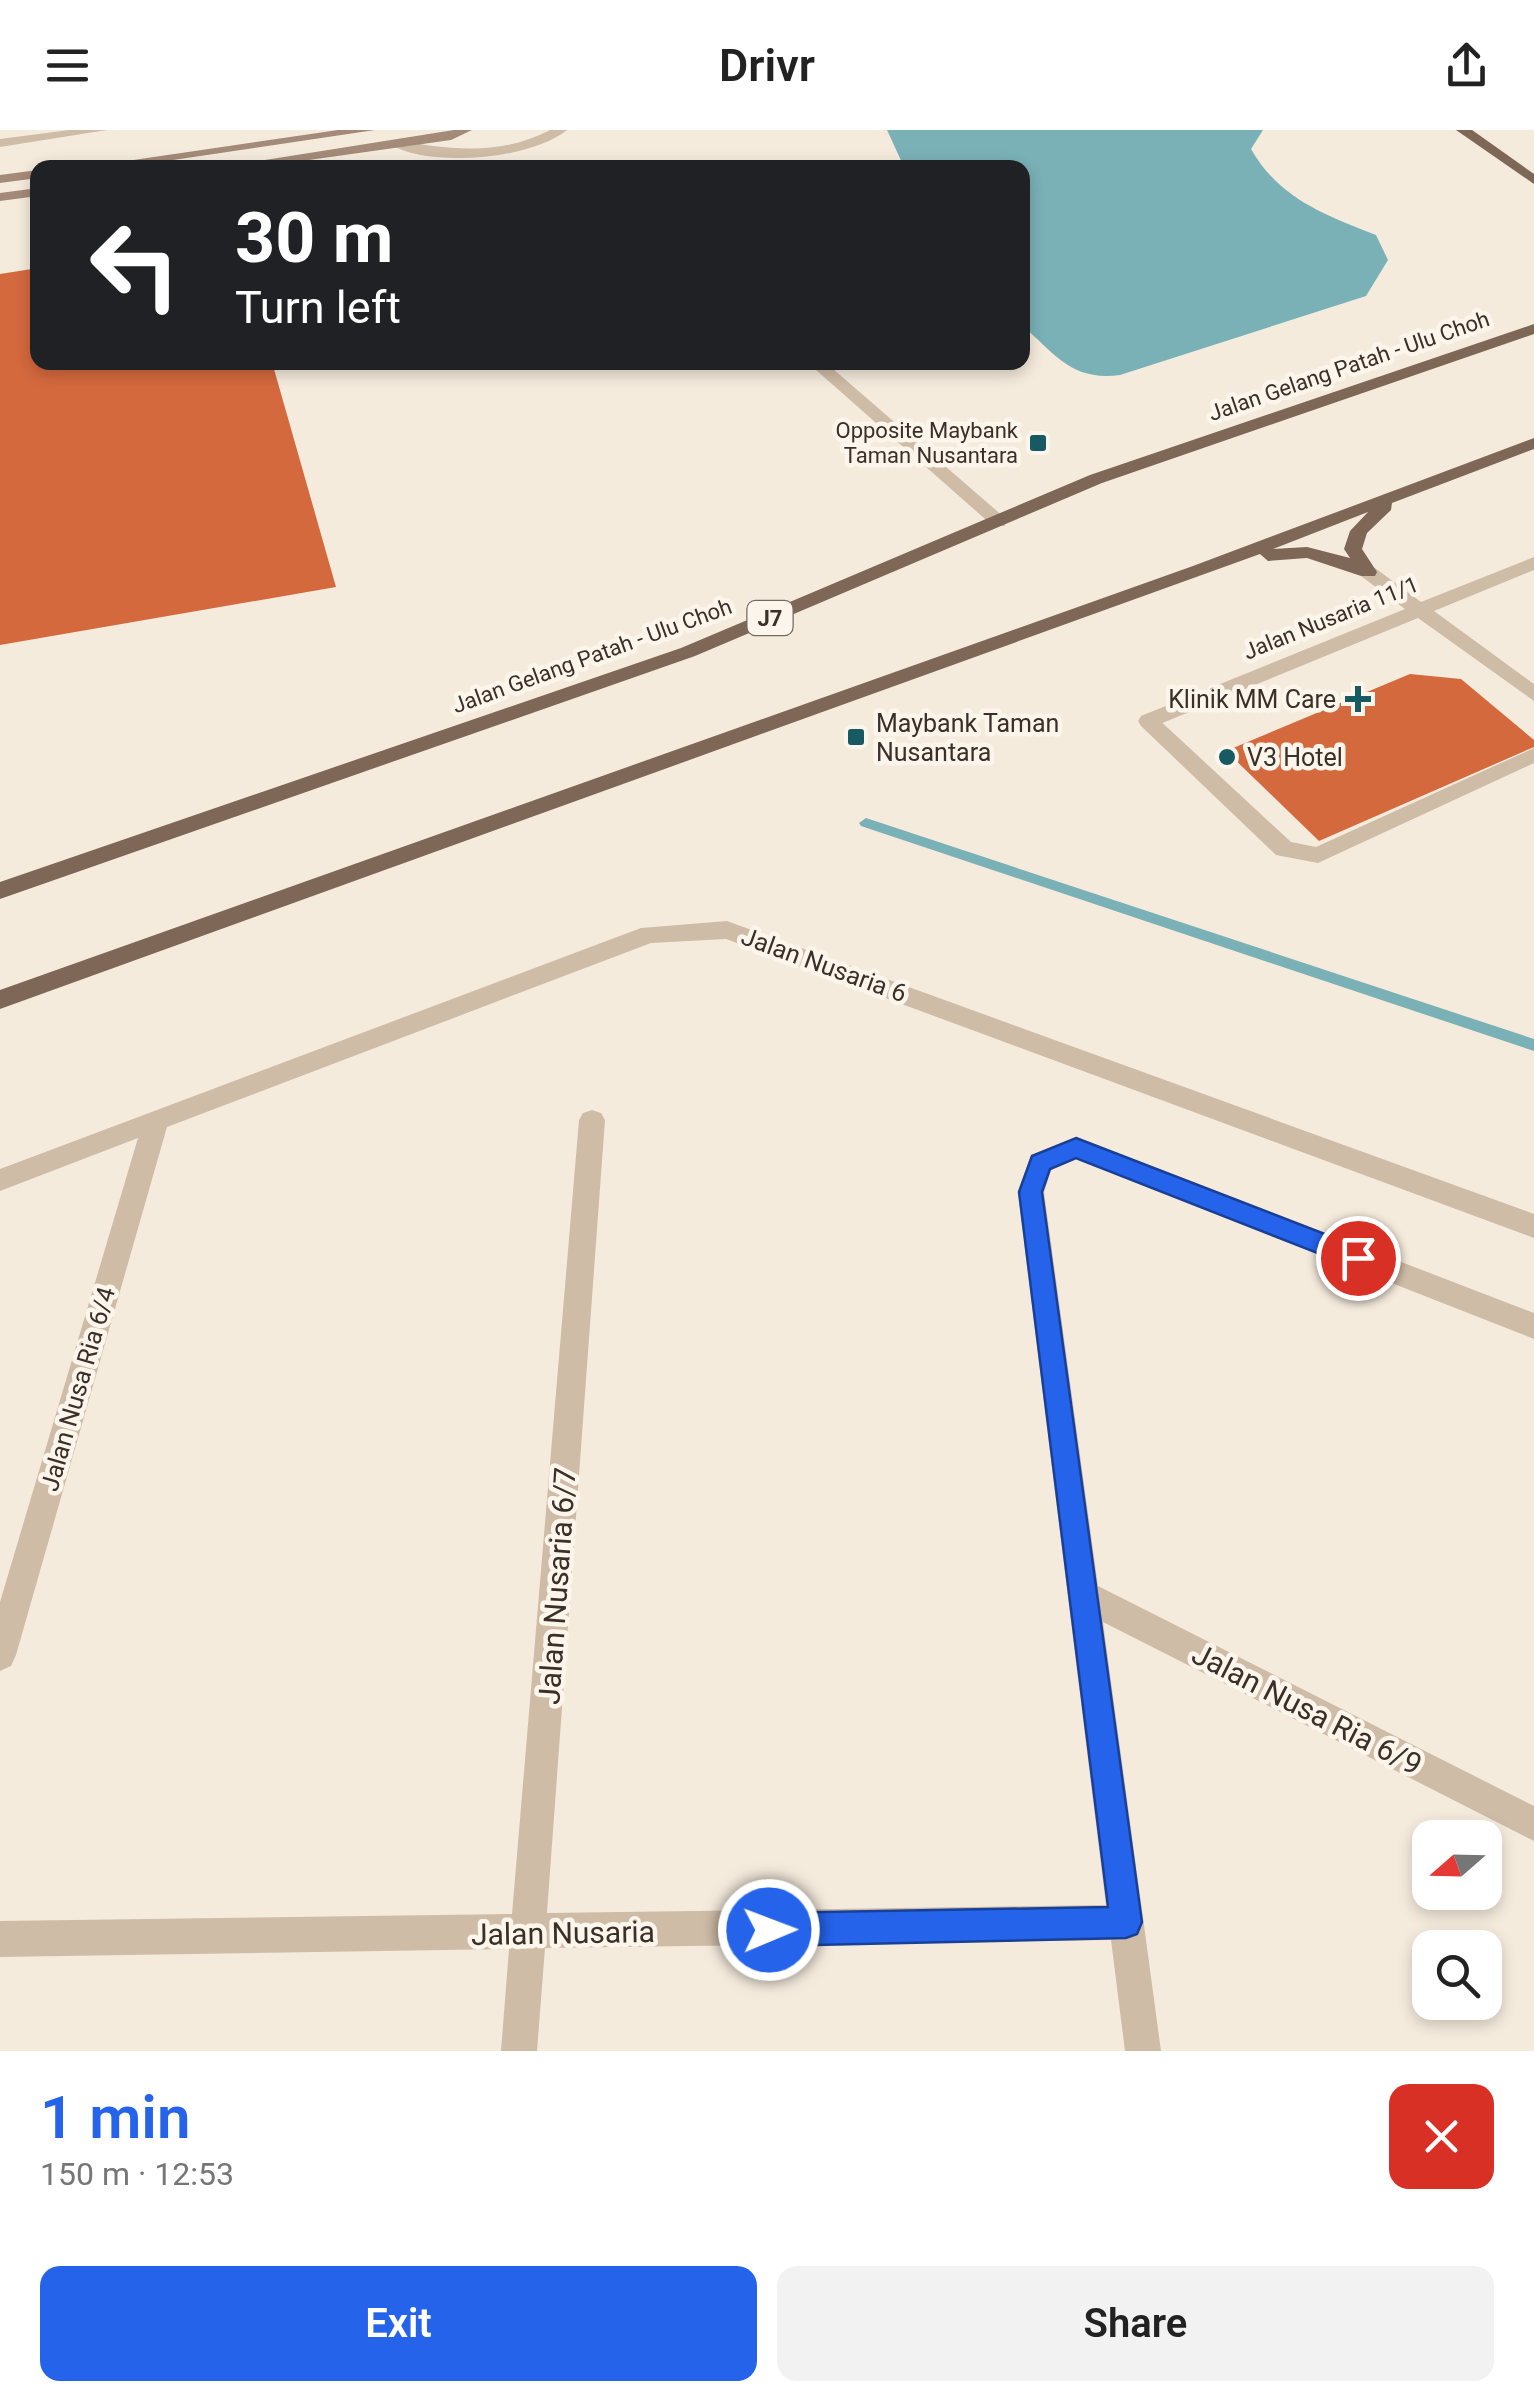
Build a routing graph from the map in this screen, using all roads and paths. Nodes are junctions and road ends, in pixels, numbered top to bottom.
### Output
1 (100, 130) edge
2 (368, 130) edge
3 (465, 130) edge
4 (560, 130) edge
5 (1462, 130) edge
6 (19, 135) edge
7 (0, 143) edge
8 (396, 144) junction
9 (145, 160) edge
10 (279, 160) edge
11 (30, 175) edge
12 (0, 179) edge
13 (1534, 180) edge
14 (30, 193) edge
15 (0, 197) edge
16 (1534, 316) edge
17 (1534, 330) edge
18 (824, 370) edge
19 (1393, 376) junction
20 (1534, 443) edge
21 (1429, 482) junction
22 (999, 522) junction
23 (1534, 563) edge
24 (1200, 570) junction
25 (1368, 572) junction
26 (1418, 609) junction
27 (1534, 694) edge
28 (1534, 755) edge
29 (0, 892) edge
30 (0, 1000) edge
31 (592, 1120) dead end
32 (156, 1122) junction
33 (0, 1180) edge
34 (1534, 1226) edge
35 (1534, 1326) edge
36 (1081, 1594) junction
37 (0, 1655) edge
38 (1534, 1824) edge
39 (1126, 1922) junction
40 (531, 1934) junction
41 (0, 1940) edge
42 (519, 2051) edge
43 (1142, 2051) edge

1 - 6 street
2 - 9 street
3 - 8 street
4 - 8 street
5 - 13 main road
6 - 7 street
8 - 10 street
11 - 12 street
14 - 15 street
16 - 19 main road
17 - 19 main road, Jalan Gelang Patah - Ulu Choh / J7
18 - 22 street
19 - 22 main road, Jalan Gelang Patah - Ulu Choh / J7
20 - 21 main road
21 - 24 main road
21 - 25 main road
22 - 29 main road, Jalan Gelang Patah - Ulu Choh / J7
23 - 26 street, Jalan Nusaria 11/1
24 - 25 main road
24 - 30 main road
25 - 26 street
26 - 27 street
26 - 28 street, Jalan Nusaria 11/1
31 - 40 street, Jalan Nusaria 6/7
32 - 33 street, Jalan Nusaria 6
32 - 34 street, Jalan Nusaria 6
32 - 37 street, Jalan Nusa Ria 6/4
35 - 36 street
36 - 38 street, Jalan Nusa Ria 6/9
36 - 39 street
39 - 40 street, Jalan Nusaria
39 - 43 street
40 - 41 street, Jalan Nusaria
40 - 42 street, Jalan Nusaria 6/7

